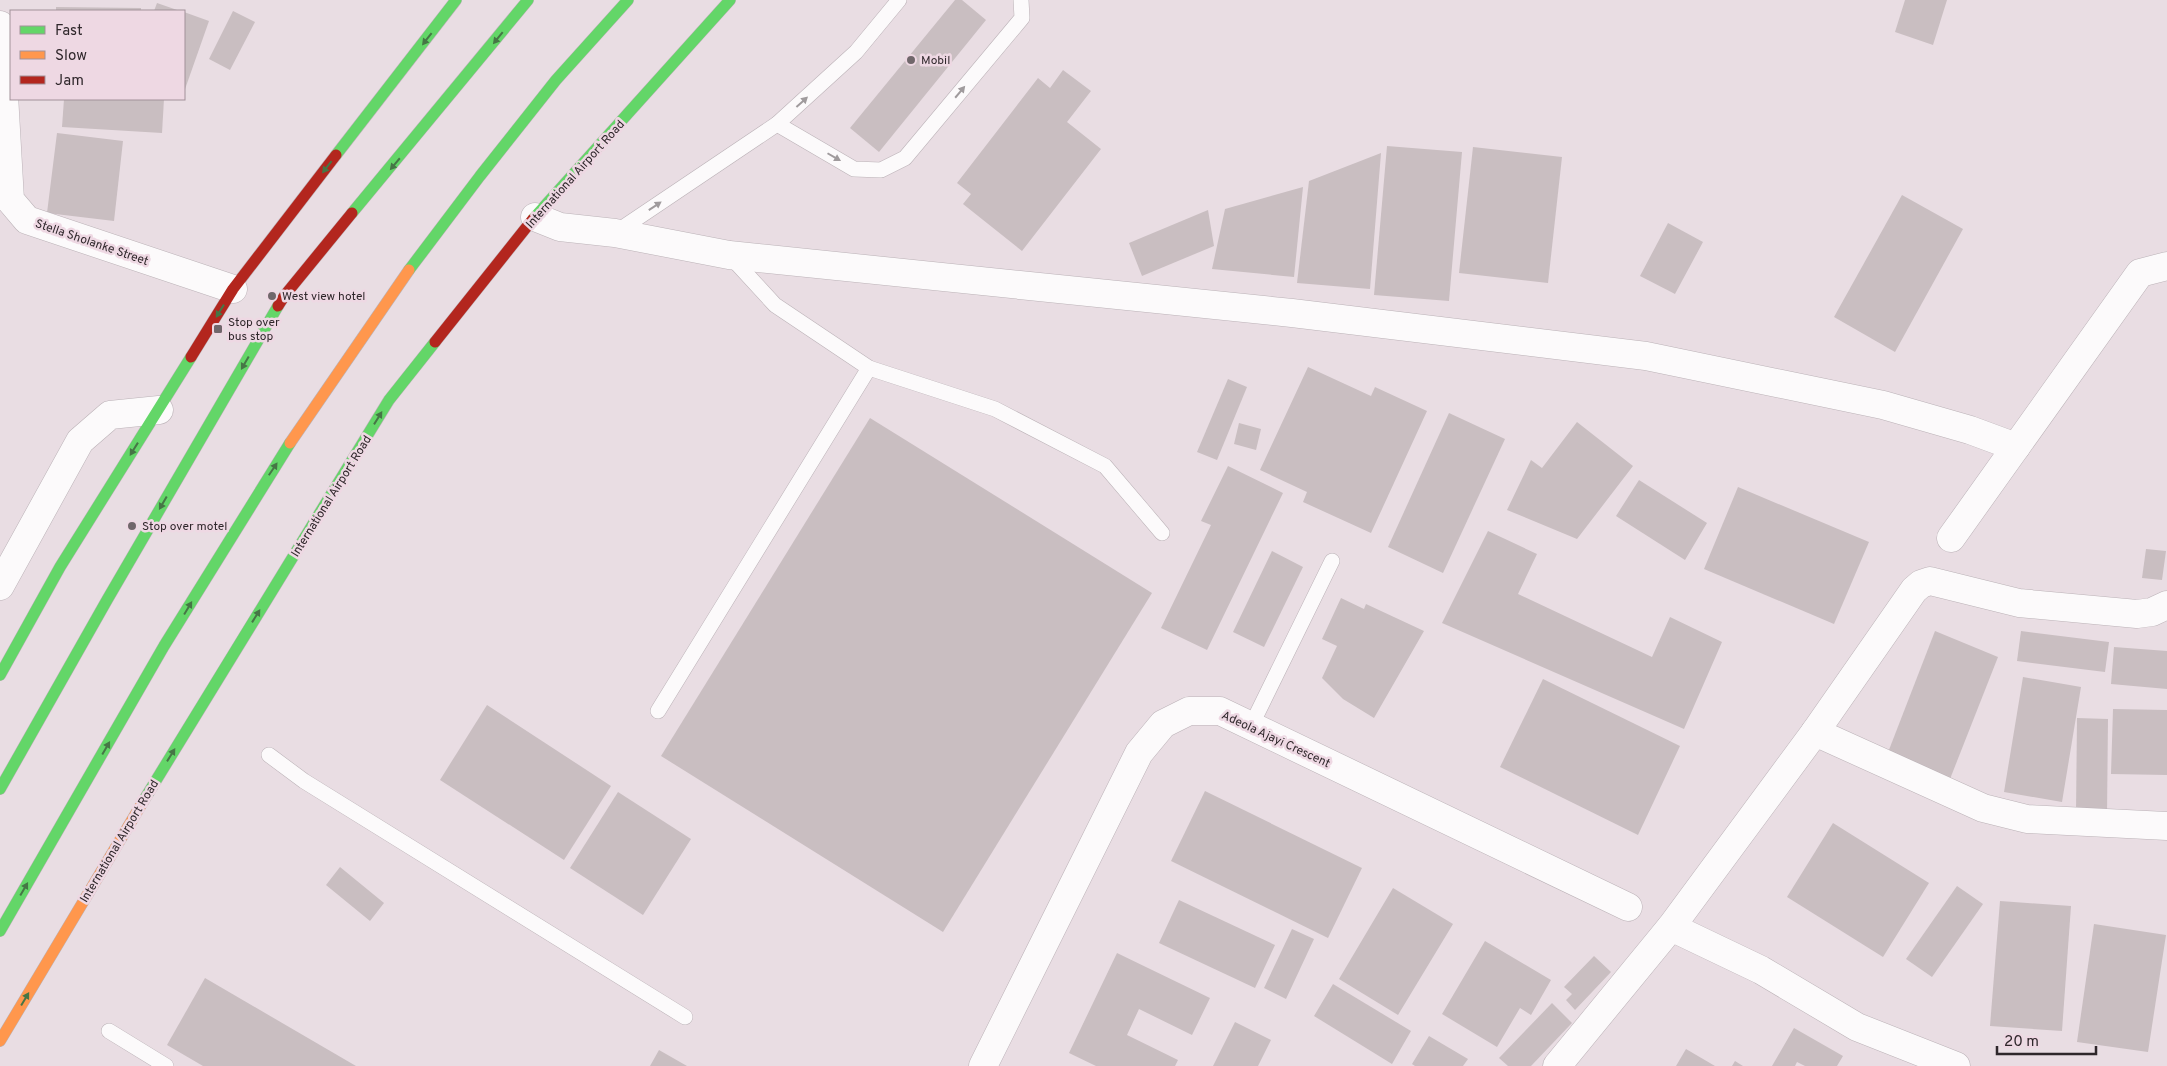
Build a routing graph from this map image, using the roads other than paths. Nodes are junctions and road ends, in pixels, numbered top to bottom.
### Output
1 (456, 0) edge
2 (528, 0) edge
3 (628, 0) edge
4 (730, 0) edge
5 (899, 0) edge
6 (1020, 0) edge
7 (0, 25) edge
8 (777, 124) junction
9 (535, 217) junction
10 (615, 233) junction
11 (729, 255) junction
12 (2167, 266) edge
13 (233, 289) junction
14 (869, 368) junction
15 (159, 410) junction
16 (2016, 447) junction
17 (1162, 532) dead end
18 (1951, 538) dead end
19 (7, 560) edge
20 (1332, 560) dead end
21 (0, 586) edge
22 (2167, 605) edge
23 (0, 675) edge
24 (658, 711) dead end
25 (1250, 726) junction
26 (1815, 732) junction
27 (269, 755) dead end
28 (0, 789) edge
29 (2167, 826) edge
30 (1628, 907) dead end
31 (1671, 927) junction
32 (0, 931) edge
33 (685, 1017) dead end
34 (109, 1031) dead end
35 (0, 1041) edge
36 (166, 1066) edge
37 (983, 1066) edge
38 (1557, 1066) edge
39 (1956, 1066) edge

1 -> 13 main road
2 -> 28 main road
32 -> 3 main road
4 - 9 main road, International Airport Road
8 -> 5 lane
8 -> 6 lane
7 - 13 street, Stella Sholanke Street
10 -> 8 lane
9 - 10 street
35 -> 9 main road, International Airport Road
10 - 11 street
11 - 14 lane
11 - 16 street
12 - 16 street
13 -> 15 main road
14 - 17 lane
14 - 24 lane
15 - 19 street
15 -> 23 main road
16 - 18 street
19 - 21 street
20 - 25 lane
22 - 26 street
25 - 30 street, Adeola Ajayi Crescent
25 - 37 street, Adeola Ajayi Crescent
26 - 29 street
26 - 31 street
27 - 33 lane
31 - 38 street
31 - 39 street
34 - 36 lane

